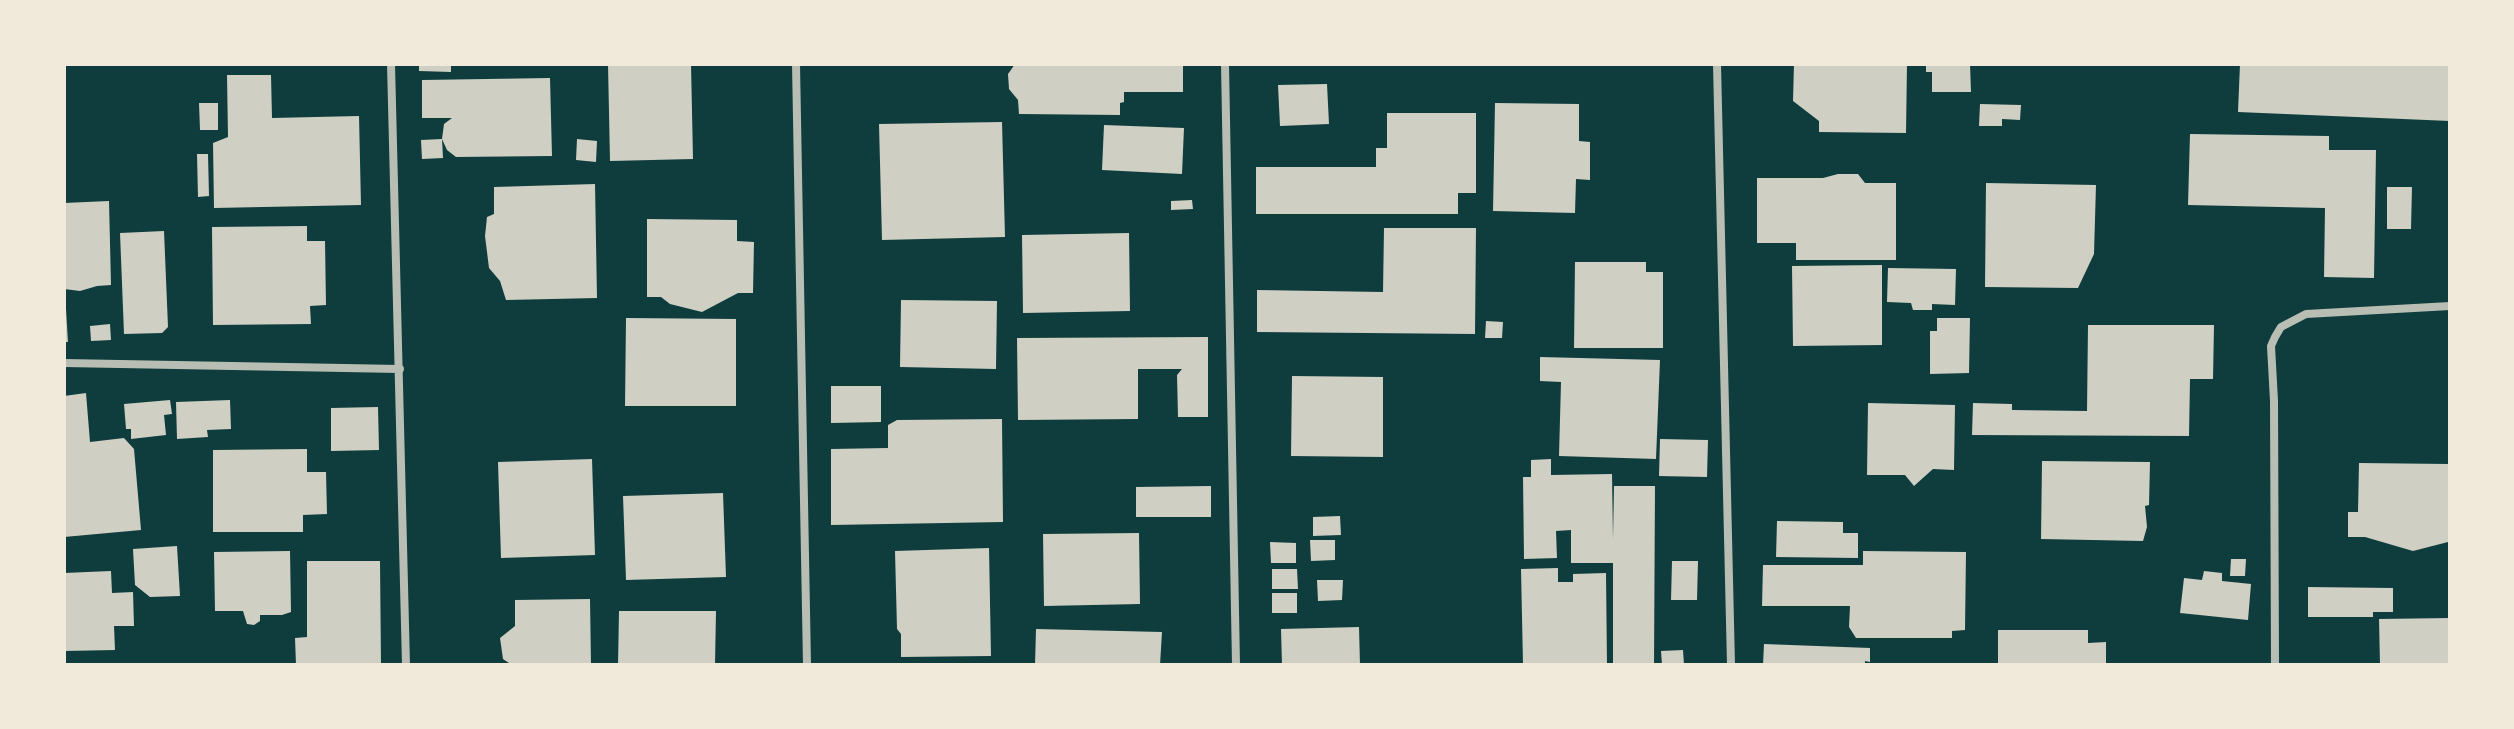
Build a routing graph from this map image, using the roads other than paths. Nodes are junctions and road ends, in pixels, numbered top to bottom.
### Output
1 (391, 64) edge
2 (796, 64) edge
3 (1225, 64) edge
4 (1717, 64) edge
5 (2450, 306) edge
6 (64, 363) edge
7 (400, 369) junction
8 (406, 665) edge
9 (807, 665) edge
10 (1236, 665) edge
11 (1731, 665) edge
12 (2275, 665) edge

1 - 7 street
2 - 9 street
3 - 10 street
4 - 11 street
5 - 12 street
6 - 7 street
7 - 8 street

